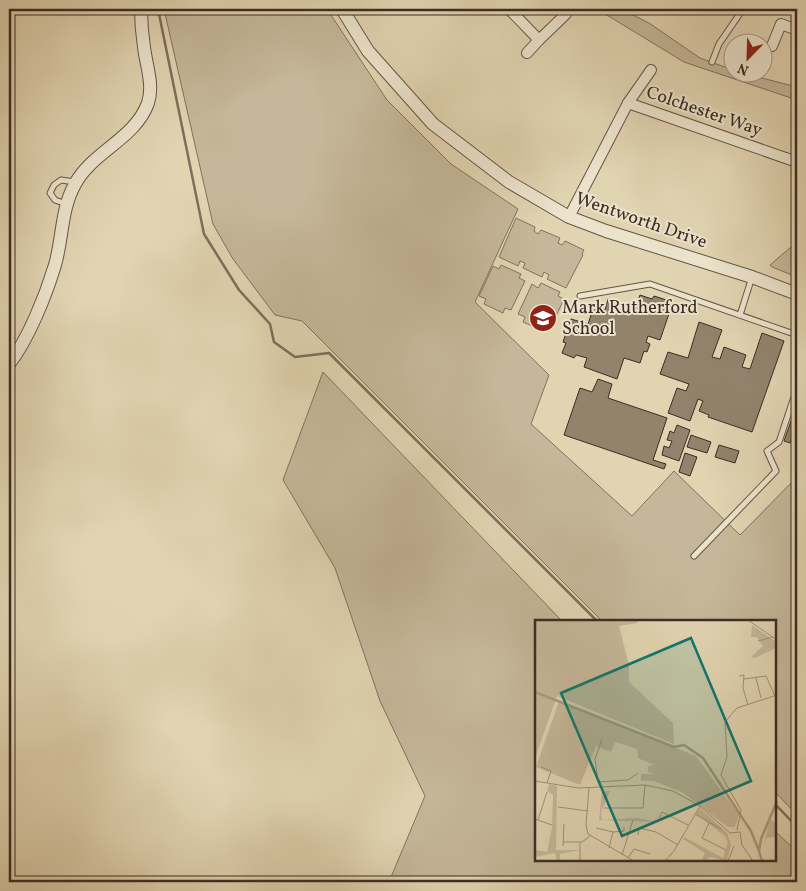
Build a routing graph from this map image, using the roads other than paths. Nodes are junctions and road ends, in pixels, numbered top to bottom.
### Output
1 (140, 9) edge
2 (342, 9) edge
3 (509, 9) edge
4 (743, 9) edge
5 (566, 14) dead end
6 (797, 30) edge
7 (539, 40) junction
8 (774, 41) edge
9 (527, 54) dead end
10 (712, 62) dead end
11 (651, 70) dead end
12 (628, 103) junction
13 (797, 162) edge
14 (76, 182) junction
15 (66, 204) junction
16 (569, 217) junction
17 (752, 277) junction
18 (797, 294) edge
19 (580, 296) dead end
20 (740, 315) junction
21 (797, 335) edge
22 (9, 364) edge
23 (797, 388) edge
24 (694, 556) dead end

1 - 14 street
2 - 16 street, Wentworth Drive
3 - 7 street
4 - 10 lane
5 - 7 street
6 - 8 street
7 - 9 street
11 - 12 street, Colchester Way
12 - 13 street, Colchester Way
12 - 16 street, Colchester Way
14 - 15 street
14 - 15 lane
15 - 22 street
16 - 17 street, Wentworth Drive
17 - 18 street, Wentworth Drive
17 - 20 lane
19 - 20 lane
20 - 21 lane
23 - 24 lane

